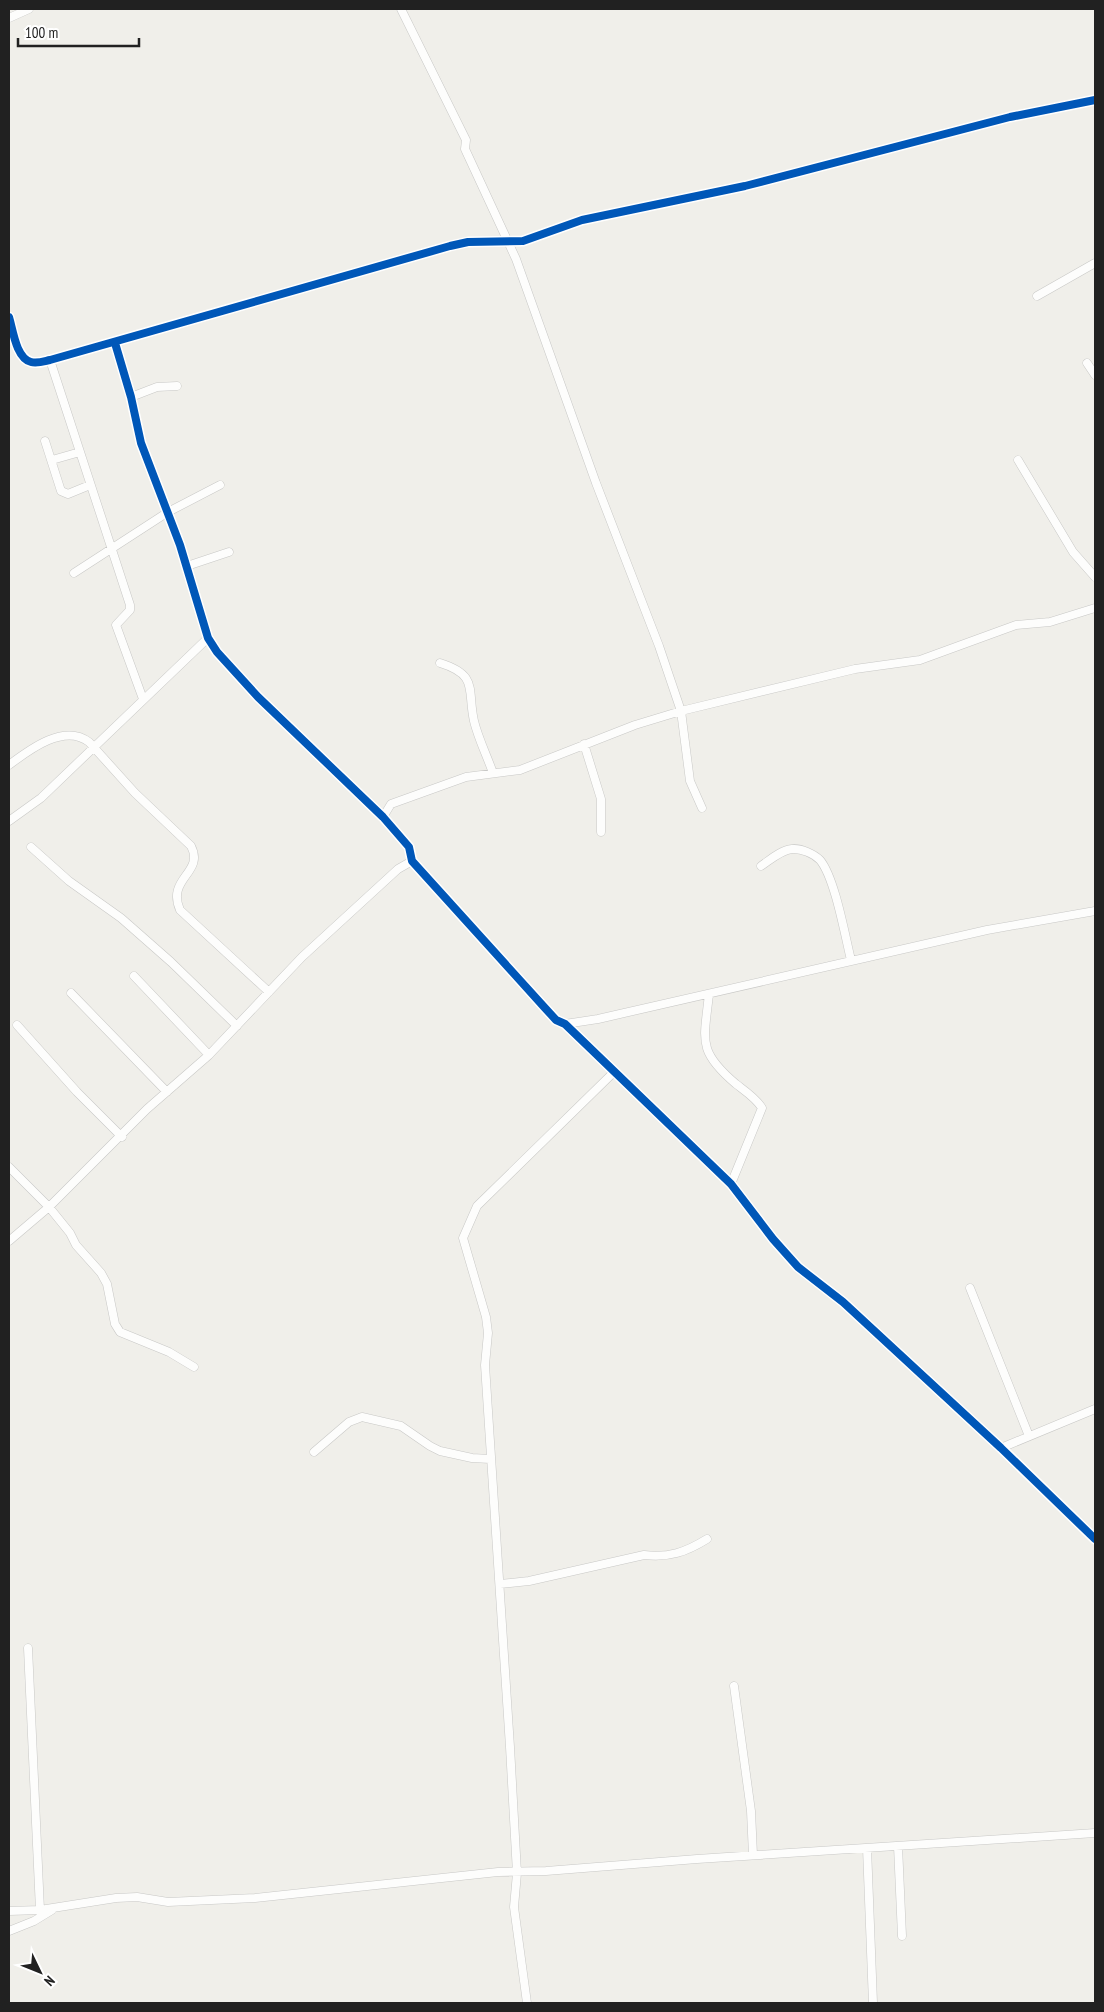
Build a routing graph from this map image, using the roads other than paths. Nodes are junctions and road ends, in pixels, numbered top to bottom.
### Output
1 (29, 9) edge
2 (401, 9) edge
3 (9, 18) edge
4 (1095, 100) edge
5 (507, 241) junction
6 (1095, 263) edge
7 (1037, 296) dead end
8 (9, 318) edge
9 (115, 343) junction
10 (50, 360) junction
11 (1087, 363) dead end
12 (1095, 375) edge
13 (177, 386) dead end
14 (131, 397) junction
15 (45, 441) dead end
16 (80, 452) junction
17 (52, 460) junction
18 (1018, 460) dead end
19 (90, 485) junction
20 (220, 485) dead end
21 (168, 512) junction
22 (112, 550) junction
23 (229, 552) dead end
24 (187, 566) junction
25 (74, 573) dead end
26 (1095, 577) edge
27 (1095, 608) edge
28 (208, 638) junction
29 (440, 663) dead end
30 (144, 699) junction
31 (681, 711) junction
32 (584, 744) junction
33 (92, 748) junction
34 (9, 765) edge
35 (493, 773) junction
36 (702, 808) dead end
37 (383, 817) junction
38 (9, 821) edge
39 (601, 832) dead end
40 (31, 847) dead end
41 (412, 861) junction
42 (761, 866) dead end
43 (1095, 911) edge
44 (851, 960) junction
45 (134, 976) dead end
46 (269, 992) junction
47 (72, 993) dead end
48 (709, 994) junction
49 (565, 1024) junction
50 (17, 1025) dead end
51 (237, 1026) junction
52 (208, 1056) junction
53 (614, 1072) junction
54 (167, 1092) junction
55 (122, 1137) junction
56 (9, 1167) edge
57 (732, 1184) junction
58 (49, 1207) junction
59 (9, 1240) edge
60 (970, 1288) dead end
61 (194, 1367) dead end
62 (1095, 1409) edge
63 (1028, 1436) junction
64 (1001, 1448) junction
65 (314, 1452) dead end
66 (490, 1459) junction
67 (707, 1539) dead end
68 (1095, 1540) edge
69 (500, 1584) junction
70 (28, 1648) dead end
71 (734, 1686) dead end
72 (1095, 1833) edge
73 (898, 1846) junction
74 (867, 1848) junction
75 (753, 1855) junction
76 (517, 1873) junction
77 (58, 1906) junction
78 (40, 1910) junction
79 (9, 1911) edge
80 (9, 1931) edge
81 (902, 1936) dead end
82 (527, 2003) edge
83 (873, 2003) edge

1 - 3 street
2 - 5 street
4 - 5 street
5 - 9 street
5 - 31 street
6 - 7 street
8 - 10 street
9 - 10 street
9 - 14 street
10 - 16 street
11 - 12 street
13 - 14 street
14 - 21 street
15 - 17 street
16 - 17 street
16 - 19 street
17 - 19 street
18 - 26 street
19 - 22 street
20 - 21 street
21 - 22 street
21 - 24 street
22 - 25 street
22 - 30 street
23 - 24 street
24 - 28 street
27 - 31 street
28 - 30 street
28 - 37 street
29 - 35 street
30 - 33 street
31 - 32 street
31 - 36 street
32 - 35 street
32 - 39 street
33 - 34 street
33 - 38 street
33 - 46 street
35 - 37 street
37 - 41 street
40 - 51 street
41 - 46 street
41 - 49 street
42 - 44 street
43 - 44 street
44 - 48 street
45 - 52 street
46 - 51 street
47 - 54 street
48 - 49 street
48 - 57 street
49 - 53 street
50 - 55 street
51 - 52 street
52 - 54 street
53 - 57 street
53 - 66 street
54 - 55 street
55 - 58 street
56 - 58 street
57 - 64 street
58 - 59 street
58 - 61 street
60 - 63 street
62 - 63 street
63 - 64 street
64 - 68 street
65 - 66 street
66 - 69 street
67 - 69 street
69 - 76 street
70 - 78 street
71 - 75 street
72 - 73 street
73 - 74 street
73 - 81 street
74 - 75 street
74 - 83 street
75 - 76 street
76 - 77 street
76 - 82 street
77 - 78 street
77 - 80 street
78 - 79 street

